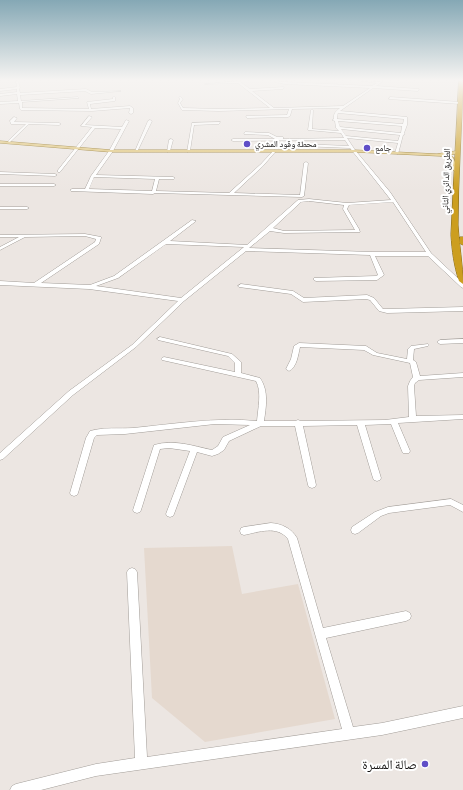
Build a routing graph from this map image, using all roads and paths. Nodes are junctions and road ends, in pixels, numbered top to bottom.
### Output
1 (15, 118) dead end
2 (89, 118) edge
3 (311, 118) edge
4 (403, 118) edge
5 (460, 118) edge
6 (127, 120) dead end
7 (334, 120) joint
8 (150, 121) dead end
9 (220, 123) dead end
10 (28, 124) junction
11 (59, 124) dead end
12 (405, 125) junction
13 (96, 126) junction
14 (123, 128) junction
15 (338, 128) junction
16 (341, 132) junction
17 (245, 133) dead end
18 (402, 134) junction
19 (345, 138) junction
20 (171, 140) dead end
21 (233, 140) dead end
22 (297, 140) junction
23 (0, 142) edge
24 (9, 142) junction
25 (400, 142) junction
26 (80, 148) junction
27 (352, 149) junction
28 (136, 150) junction
29 (111, 151) junction
30 (168, 151) junction
31 (188, 151) junction
32 (274, 151) junction
33 (456, 152) junction
34 (397, 153) junction
35 (437, 154) junction
36 (306, 163) dead end
37 (456, 170) junction
38 (59, 171) dead end
39 (0, 173) edge
40 (55, 175) dead end
41 (93, 176) junction
42 (157, 178) junction
43 (173, 178) dead end
44 (0, 184) edge
45 (54, 185) dead end
46 (72, 190) dead end
47 (88, 190) junction
48 (153, 193) junction
49 (230, 194) junction
50 (394, 201) junction
51 (347, 204) junction
52 (0, 208) edge
53 (27, 208) dead end
54 (194, 221) dead end
55 (269, 229) junction
56 (0, 236) edge
57 (25, 236) junction
58 (463, 239) edge
59 (165, 242) junction
60 (463, 243) edge
61 (246, 248) junction
62 (0, 249) edge
63 (372, 254) junction
64 (429, 254) junction
65 (316, 279) dead end
66 (463, 281) edge
67 (0, 283) edge
68 (35, 285) junction
69 (241, 286) dead end
70 (463, 286) edge
71 (89, 287) junction
72 (182, 300) junction
73 (463, 310) edge
74 (160, 339) dead end
75 (463, 341) edge
76 (440, 342) dead end
77 (426, 345) dead end
78 (164, 359) dead end
79 (410, 361) junction
80 (289, 369) dead end
81 (238, 374) junction
82 (463, 375) edge
83 (417, 378) junction
84 (463, 417) edge
85 (413, 419) junction
86 (394, 421) junction
87 (298, 422) junction
88 (360, 422) junction
89 (260, 424) junction
90 (194, 450) junction
91 (406, 451) dead end
92 (0, 457) edge
93 (377, 478) dead end
94 (312, 484) dead end
95 (74, 493) dead end
96 (463, 509) edge
97 (137, 510) dead end
98 (170, 514) dead end
99 (356, 530) dead end
100 (244, 531) dead end
101 (132, 572) dead end
102 (406, 616) dead end
103 (320, 634) junction
104 (463, 712) edge
105 (349, 734) junction
106 (141, 763) junction
107 (16, 790) edge

1 - 10 street
2 - 13 street
3 - 16 street
4 - 12 street
5 - 33 highway, الطريق الدائري الثاني
6 - 14 street
7 - 12 street
7 - 15 street
8 - 28 street
9 - 31 street
10 - 11 street
10 - 24 street
12 - 18 street
13 - 14 street
13 - 26 street
14 - 29 street
15 - 16 street
15 - 18 street
16 - 19 street
17 - 22 street
18 - 25 street
19 - 22 street
19 - 25 street
19 - 27 street
20 - 30 street
21 - 22 street
22 - 27 street
23 - 24 main road
24 - 26 main road
25 - 34 street
26 - 29 main road
26 - 38 street
27 - 32 main road
27 - 34 main road
27 - 50 street
28 - 29 main road
28 - 30 main road
29 - 41 street
30 - 31 main road
31 - 32 main road
32 - 49 street
33 - 35 main road
33 - 37 highway, الطريق الدائري الثاني
34 - 35 main road
35 - 37 main road
36 - 49 street
37 - 66 highway, الطريق الدائري الثاني
39 - 40 street
41 - 42 street
41 - 47 street
42 - 43 street
42 - 48 street
44 - 45 street
46 - 47 street
47 - 48 street
48 - 49 street
50 - 51 street
50 - 64 street
51 - 55 street
51 - 55 street
52 - 53 street
54 - 59 street
55 - 61 street
56 - 57 street
57 - 62 street
57 - 68 street
58 - 60 highway
59 - 61 street
59 - 71 street
61 - 63 street
61 - 72 street
63 - 64 street
63 - 65 street
64 - 70 street
67 - 68 street
68 - 71 street
69 - 73 street
71 - 72 street
72 - 92 street
74 - 81 street
75 - 76 street
77 - 79 street
78 - 81 street
79 - 80 street
79 - 83 street
81 - 89 street
82 - 83 street
83 - 85 street
84 - 85 street
85 - 86 street
86 - 88 street
86 - 91 street
87 - 88 street
87 - 89 street
87 - 94 street
88 - 93 street
89 - 90 street
89 - 95 street
90 - 97 street
90 - 98 street
96 - 99 street
100 - 103 street
101 - 106 street
102 - 103 street
103 - 105 street
104 - 105 street
105 - 106 street
106 - 107 street

